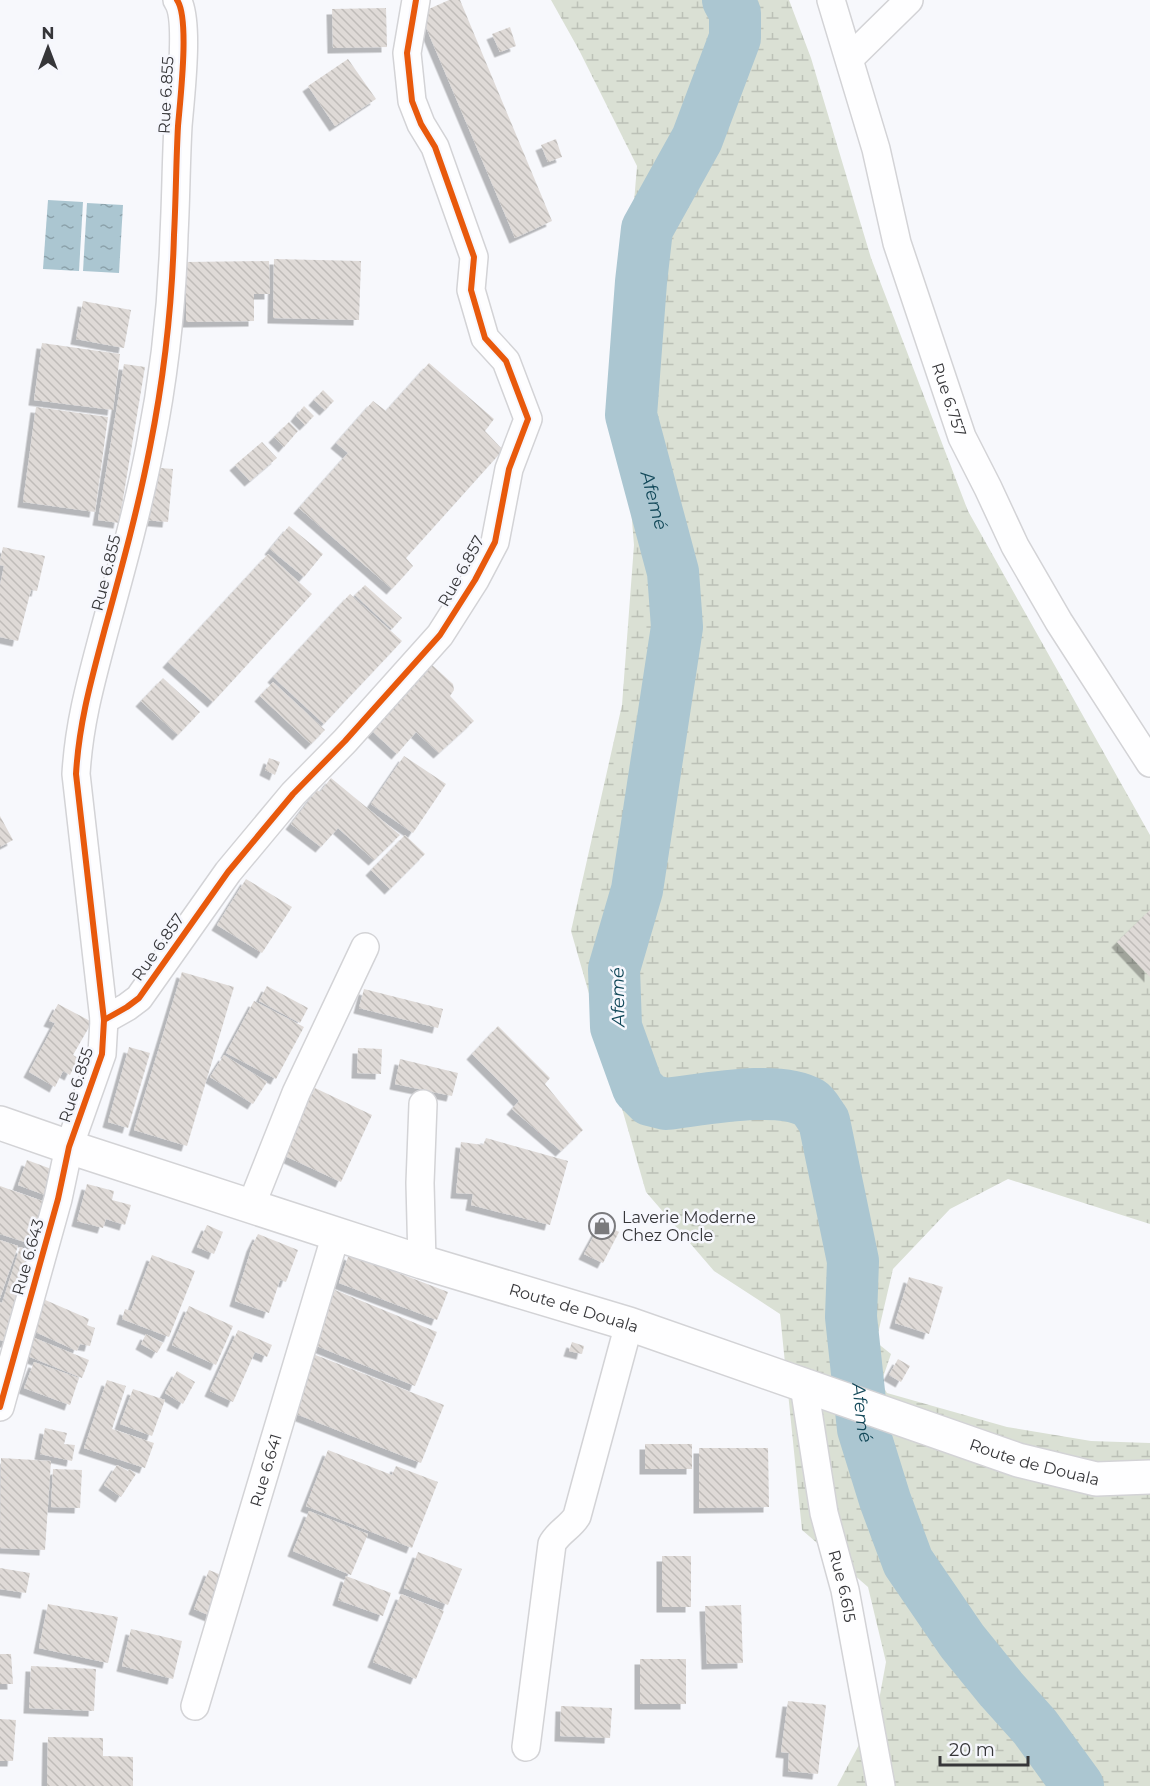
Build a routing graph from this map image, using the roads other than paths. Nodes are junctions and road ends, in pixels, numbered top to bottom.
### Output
1 (177, 0) edge
2 (416, 0) edge
3 (831, 0) edge
4 (909, 0) edge
5 (850, 58) junction
6 (1150, 763) edge
7 (365, 947) dead end
8 (104, 1020) junction
9 (423, 1104) dead end
10 (0, 1123) edge
11 (69, 1147) junction
12 (251, 1206) junction
13 (336, 1234) junction
14 (422, 1262) junction
15 (629, 1324) junction
16 (814, 1390) junction
17 (0, 1407) edge
18 (1150, 1478) edge
19 (195, 1706) dead end
20 (526, 1747) dead end
21 (881, 1786) edge

1 - 8 street, Rue 6.855
2 - 8 street, Rue 6.857
3 - 5 street, Rue 6.757
4 - 5 street
5 - 6 street, Rue 6.757
7 - 12 street
8 - 11 street, Rue 6.855
9 - 14 street
10 - 11 highway, Route de Douala
11 - 12 highway, Route de Douala
11 - 17 street, Rue 6.643
12 - 13 highway, Route de Douala
13 - 14 highway, Route de Douala
13 - 19 street, Rue 6.641
14 - 15 highway, Route de Douala
15 - 16 highway, Route de Douala
15 - 20 street
16 - 18 highway, Route de Douala
16 - 21 street, Rue 6.615

